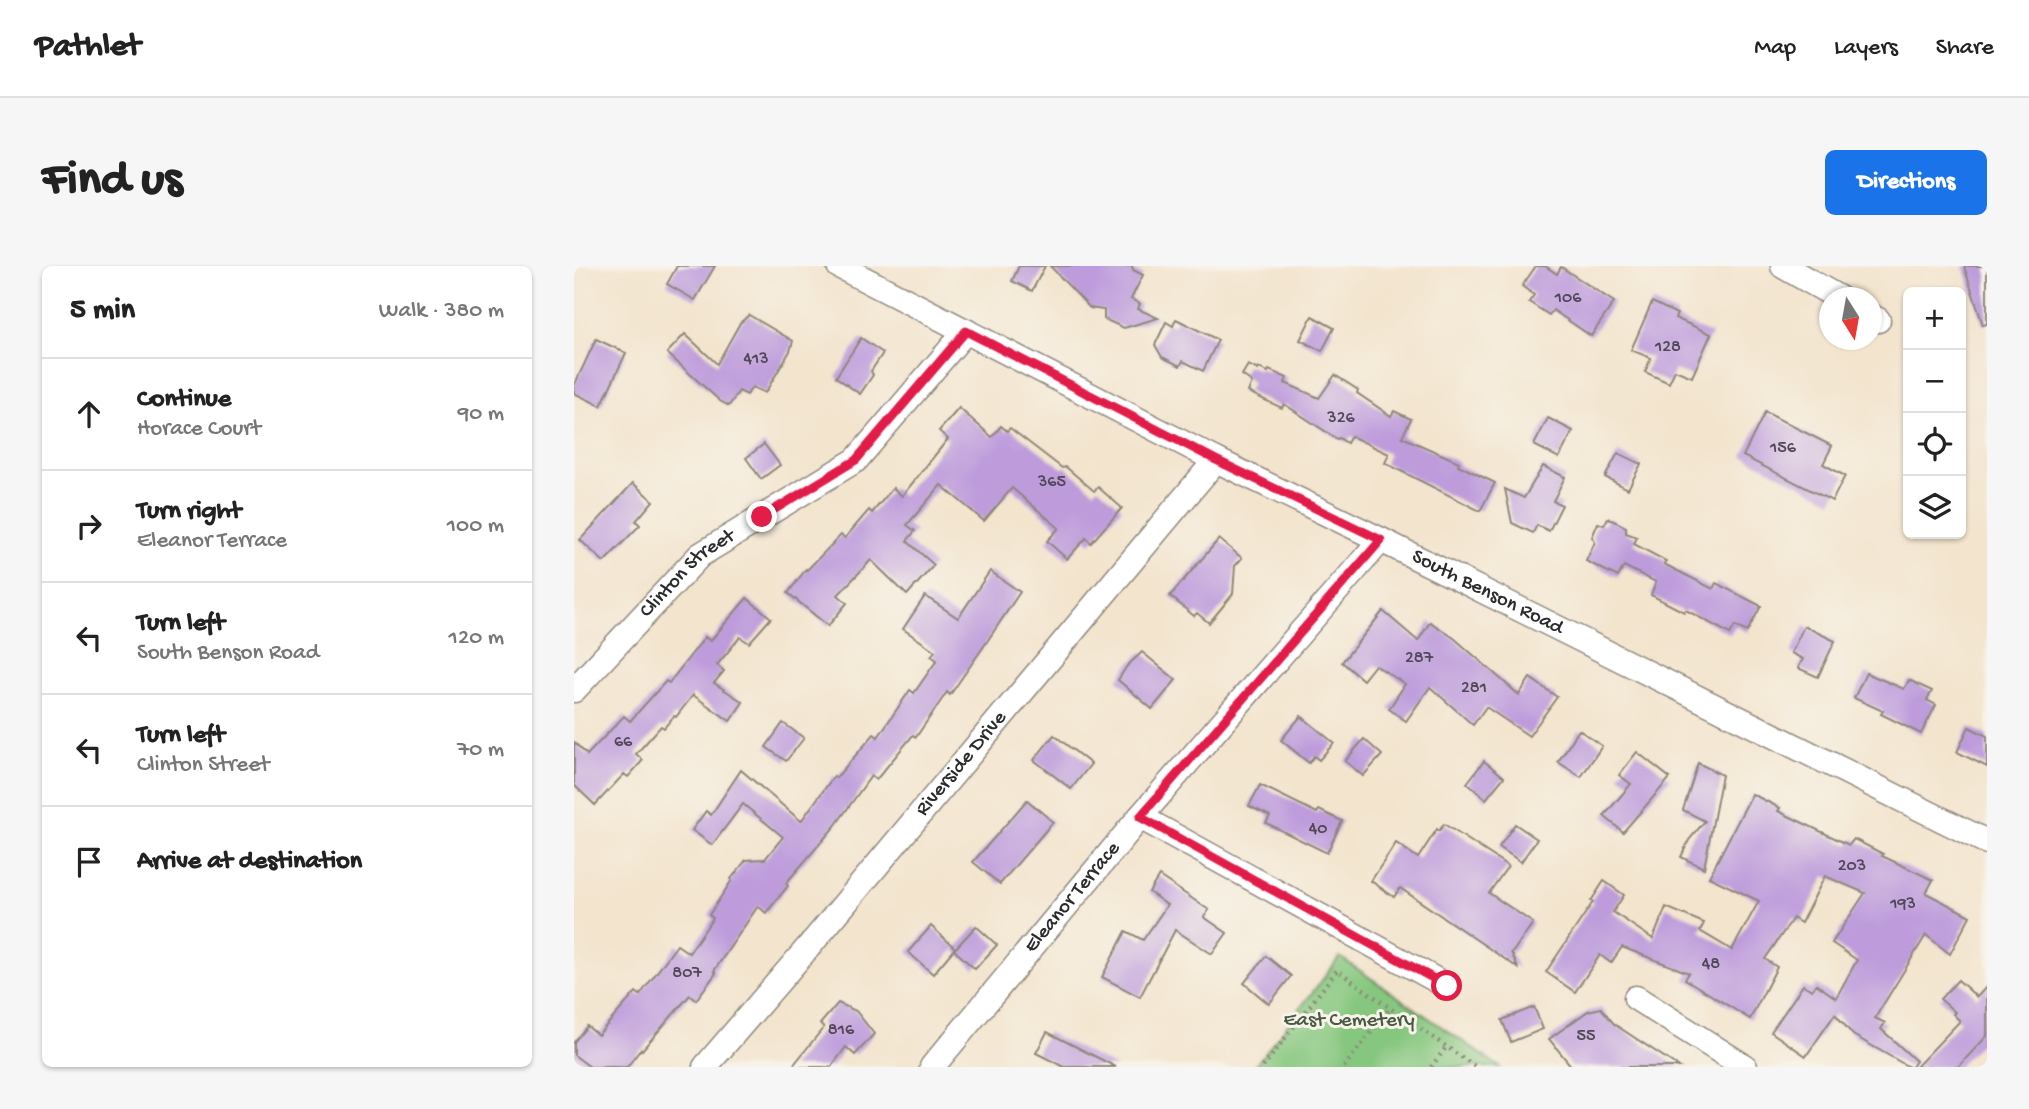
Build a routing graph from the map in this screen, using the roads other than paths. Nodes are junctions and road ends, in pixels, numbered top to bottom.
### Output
1 (1783, 266) edge
2 (844, 267) edge
3 (1820, 287) edge
4 (966, 331) junction
5 (1216, 460) junction
6 (1381, 540) junction
7 (574, 690) edge
8 (1140, 817) junction
9 (1987, 842) edge
10 (1447, 986) dead end
11 (1636, 998) dead end
12 (705, 1067) edge
13 (932, 1067) edge
14 (1745, 1067) edge

1 - 3 street
2 - 4 street, South Benson Road
4 - 5 street, South Benson Road
4 - 7 street, Clinton Street
5 - 6 street, South Benson Road
5 - 12 street, Riverside Drive
6 - 8 street, Eleanor Terrace
6 - 9 street, South Benson Road
8 - 10 street
8 - 13 street, Eleanor Terrace
11 - 14 street

